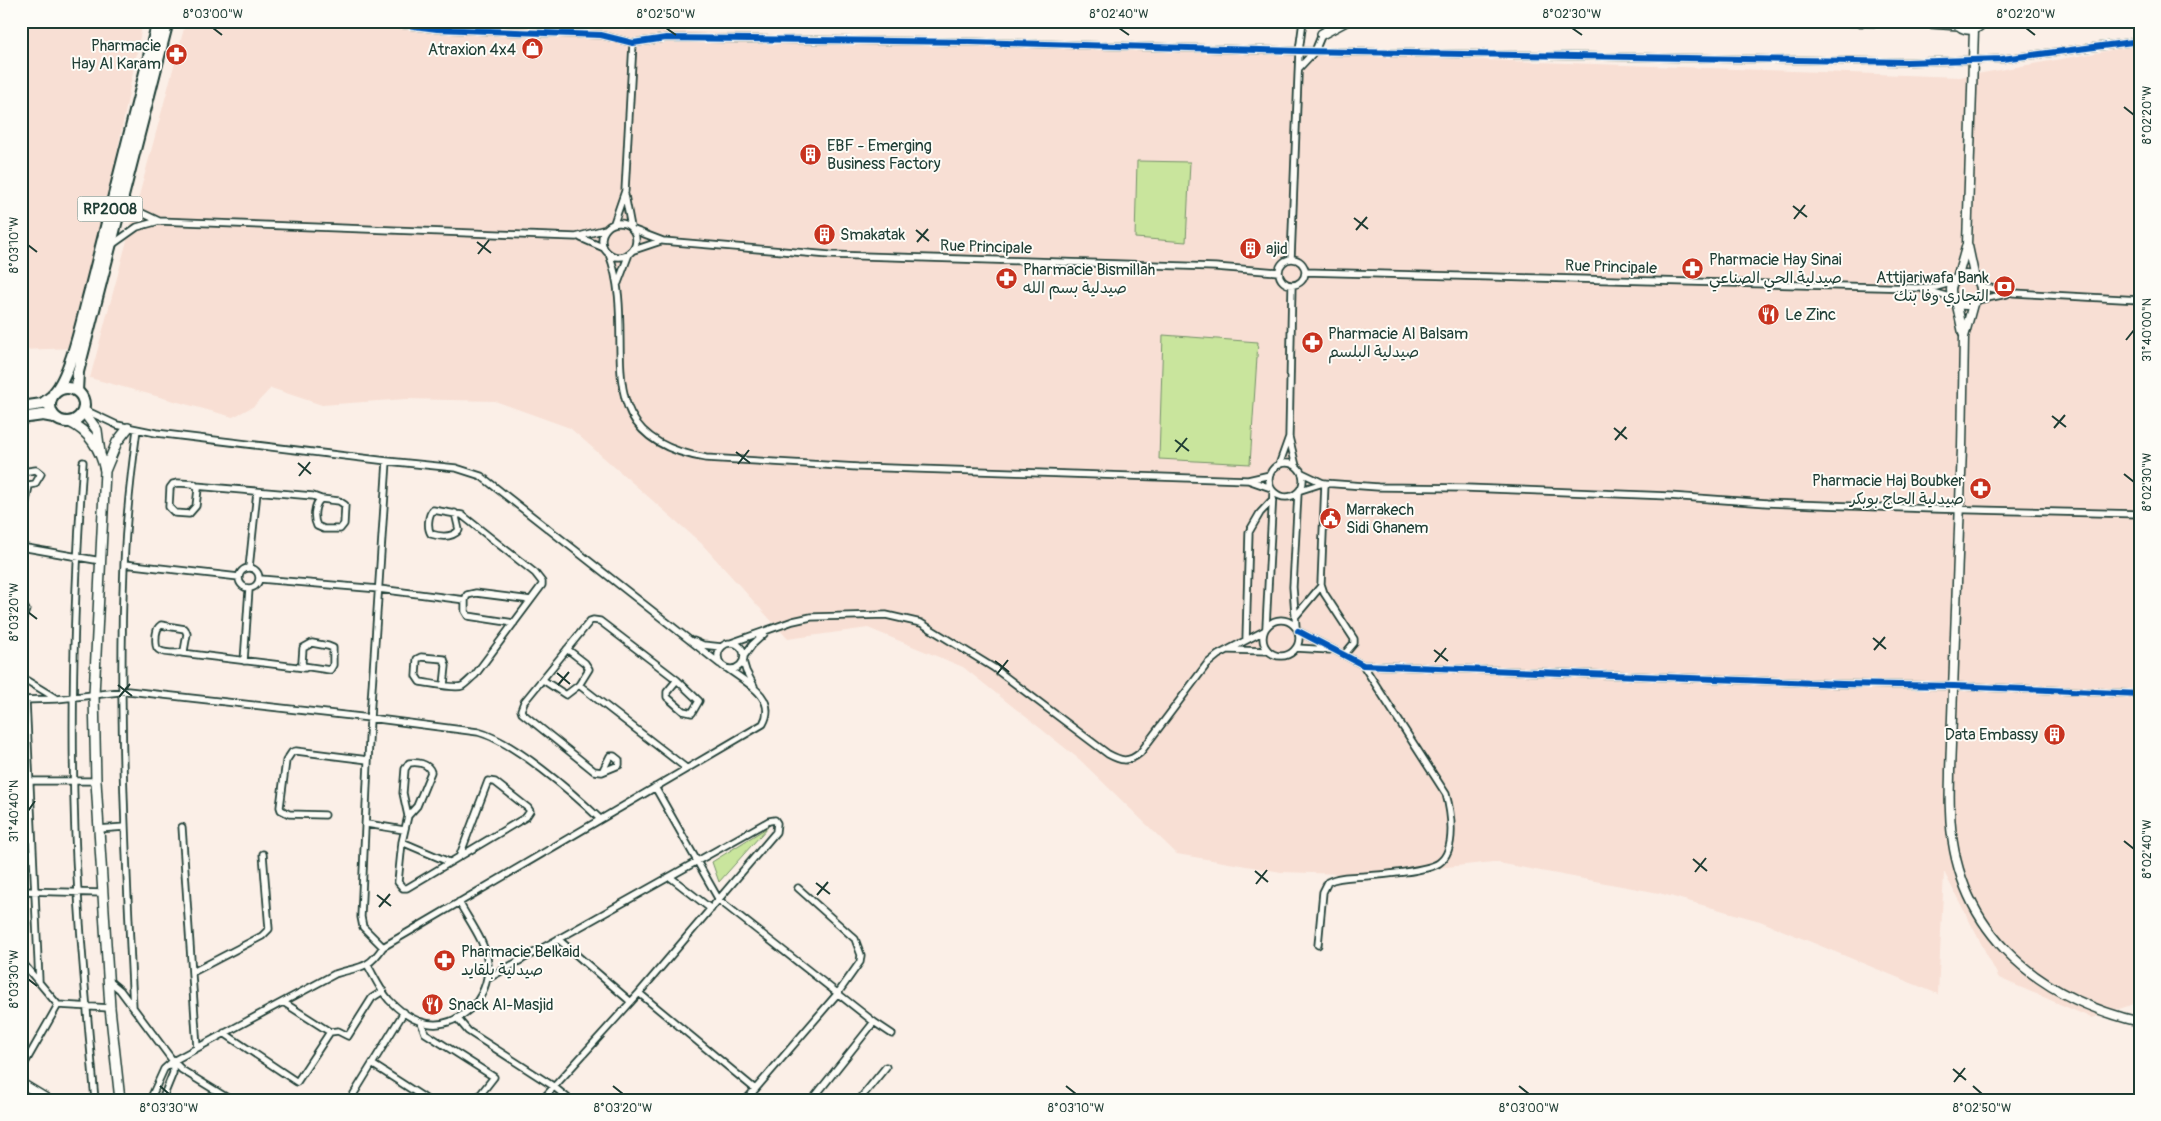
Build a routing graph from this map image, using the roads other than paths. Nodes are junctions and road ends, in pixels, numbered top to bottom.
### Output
1 (158, 21) edge
2 (168, 21) edge
3 (375, 21) edge
4 (1303, 21) edge
5 (1333, 21) edge
6 (1346, 21) edge
7 (1840, 21) edge
8 (1984, 21) edge
9 (1956, 23) edge
10 (1974, 29) junction
11 (1322, 34) junction
12 (2140, 41) edge
13 (633, 43) junction
14 (1299, 51) junction
15 (1315, 51) junction
16 (1974, 61) junction
17 (1300, 68) junction
18 (624, 191) junction
19 (123, 198) junction
20 (159, 221) junction
21 (614, 223) junction
22 (632, 228) junction
23 (606, 229) junction
24 (576, 237) junction
25 (663, 241) junction
26 (1967, 244) junction
27 (112, 245) junction
28 (604, 248) junction
29 (631, 252) junction
30 (609, 254) junction
31 (1291, 259) junction
32 (1279, 272) junction
33 (1305, 272) junction
34 (1955, 280) junction
35 (1978, 282) junction
36 (618, 285) junction
37 (1292, 285) junction
38 (1917, 288) junction
39 (2014, 293) junction
40 (1954, 300) junction
41 (2140, 300) edge
42 (1975, 302) junction
43 (1964, 337) junction
44 (77, 391) junction
45 (53, 395) junction
46 (21, 407) edge
47 (83, 410) junction
48 (54, 417) junction
49 (21, 418) edge
50 (69, 422) junction
51 (132, 428) junction
52 (1289, 437) junction
53 (100, 453) junction
54 (387, 461) junction
55 (83, 462) dead end
56 (1279, 465) junction
57 (1296, 466) junction
58 (104, 471) junction
59 (21, 472) edge
60 (1302, 473) junction
61 (1270, 475) junction
62 (1248, 480) junction
63 (1324, 483) junction
64 (21, 486) edge
65 (29, 486) junction
66 (196, 486) junction
67 (1272, 490) junction
68 (257, 492) junction
69 (1299, 492) junction
70 (322, 499) junction
71 (1273, 499) junction
72 (1960, 510) junction
73 (456, 514) junction
74 (2140, 514) edge
75 (21, 526) edge
76 (21, 547) edge
77 (76, 558) junction
78 (101, 561) junction
79 (124, 564) junction
80 (249, 568) junction
81 (239, 577) junction
82 (260, 579) junction
83 (1321, 586) junction
84 (249, 589) junction
85 (378, 589) junction
86 (465, 600) junction
87 (531, 600) junction
88 (21, 601) edge
89 (1295, 617) junction
90 (21, 623) edge
91 (514, 623) junction
92 (774, 628) junction
93 (1265, 629) junction
94 (1297, 629) junction
95 (685, 637) junction
96 (1246, 640) junction
97 (731, 643) junction
98 (722, 647) junction
99 (1296, 648) junction
100 (567, 649) junction
101 (1227, 650) junction
102 (1332, 650) junction
103 (1268, 651) junction
104 (182, 653) junction
105 (1344, 656) junction
106 (744, 658) junction
107 (244, 661) junction
108 (720, 664) junction
109 (1363, 665) junction
110 (305, 668) junction
111 (728, 669) junction
112 (21, 678) edge
113 (543, 680) junction
114 (677, 680) junction
115 (444, 685) junction
116 (579, 685) junction
117 (1954, 686) junction
118 (121, 691) junction
119 (758, 692) junction
120 (2140, 694) edge
121 (94, 695) junction
122 (72, 698) junction
123 (57, 699) junction
124 (24, 700) edge
125 (370, 718) junction
126 (368, 760) junction
127 (686, 768) junction
128 (602, 772) dead end
129 (21, 781) edge
130 (30, 781) junction
131 (74, 781) junction
132 (96, 781) junction
133 (655, 787) junction
134 (325, 815) dead end
135 (408, 816) junction
136 (600, 819) junction
137 (367, 824) junction
138 (125, 827) junction
139 (182, 827) dead end
140 (98, 829) junction
141 (404, 830) junction
142 (402, 842) junction
143 (263, 854) dead end
144 (460, 855) junction
145 (698, 861) junction
146 (449, 862) junction
147 (670, 877) junction
148 (798, 888) dead end
149 (21, 891) edge
150 (36, 892) junction
151 (78, 893) junction
152 (102, 893) junction
153 (719, 900) junction
154 (459, 902) junction
155 (711, 909) junction
156 (558, 939) junction
157 (1318, 945) dead end
158 (383, 946) junction
159 (21, 961) edge
160 (367, 964) junction
161 (192, 972) junction
162 (487, 979) junction
163 (108, 980) junction
164 (39, 981) junction
165 (382, 991) junction
166 (838, 992) junction
167 (639, 993) junction
168 (283, 1002) junction
169 (631, 1002) junction
170 (58, 1005) junction
171 (133, 1007) junction
172 (88, 1008) junction
173 (110, 1008) junction
174 (404, 1012) junction
175 (457, 1018) junction
176 (421, 1022) junction
177 (874, 1022) junction
178 (2140, 1022) edge
179 (330, 1032) junction
180 (224, 1033) junction
181 (892, 1034) dead end
182 (197, 1048) junction
183 (173, 1061) junction
184 (372, 1064) junction
185 (886, 1067) dead end
186 (21, 1070) edge
187 (118, 1077) junction
188 (21, 1083) edge
189 (553, 1086) junction
190 (755, 1089) junction
191 (418, 1097) edge
192 (49, 1100) edge
193 (94, 1100) edge
194 (120, 1100) edge
195 (127, 1100) edge
196 (150, 1100) edge
197 (162, 1100) edge
198 (230, 1100) edge
199 (350, 1100) edge
200 (428, 1100) edge
201 (476, 1100) edge
202 (542, 1100) edge
203 (570, 1100) edge
204 (746, 1100) edge
205 (812, 1100) edge
206 (859, 1100) edge

1 - 45 highway, RP2008
2 - 19 highway, RP2008
3 - 13 street
4 - 14 street
5 - 11 street
6 - 11 main road
7 - 9 main road
8 - 10 main road
9 - 10 main road
10 - 16 street
11 - 15 street
12 - 16 street
13 - 14 street
13 - 18 street
14 - 15 street
14 - 17 street
15 - 16 street
15 - 17 street
16 - 26 street
17 - 31 street
18 - 21 street
18 - 22 street
19 - 20 street
19 - 27 highway, RP2008
20 - 24 street
20 - 27 street
21 - 22 street
21 - 23 street
22 - 25 street, Rue Principale
22 - 29 street
23 - 24 street
23 - 28 street
24 - 28 street
25 - 29 street, Rue Principale
25 - 32 street, Rue Principale
26 - 34 street
26 - 35 street
27 - 44 highway, RP2008
28 - 30 street
29 - 30 street
29 - 36 street
30 - 36 street
31 - 32 street
31 - 33 street
32 - 37 street
33 - 37 street
33 - 38 street, Rue Principale
34 - 35 street
34 - 38 street
34 - 40 street
35 - 39 street
35 - 42 street
36 - 62 street
37 - 52 street
38 - 40 street
39 - 41 street
39 - 42 street
40 - 42 street
40 - 43 street
42 - 43 street
43 - 72 street
44 - 45 highway
44 - 47 highway, RP2008
45 - 46 highway
45 - 48 highway
47 - 50 highway
47 - 51 street
47 - 53 main road
48 - 49 highway
48 - 50 highway
50 - 53 main road
51 - 54 street
51 - 58 main road
51 - 79 street
52 - 56 street
52 - 57 street
53 - 58 main road
54 - 85 street
54 - 95 street
55 - 77 street
56 - 57 street
56 - 61 street
57 - 60 street
58 - 78 main road
59 - 65 street
60 - 63 street
60 - 69 street
61 - 62 street
61 - 67 street
62 - 67 street
63 - 69 street
63 - 72 street
63 - 83 street
64 - 65 street
65 - 75 street
66 - 66 street
66 - 68 street
67 - 69 street
67 - 71 street
68 - 70 street
68 - 80 street
69 - 89 street
70 - 70 street
71 - 93 street
71 - 96 street
72 - 74 street
72 - 117 street
73 - 73 street
73 - 87 street
76 - 77 street
77 - 78 street
77 - 122 street
78 - 121 main road
79 - 81 street
79 - 118 street
80 - 81 street
80 - 82 street
81 - 84 street
82 - 84 street
82 - 85 street
83 - 89 street
83 - 105 street
84 - 107 street
85 - 86 street
85 - 125 street
86 - 87 street
86 - 91 street
87 - 91 street
88 - 90 street
89 - 94 street
91 - 115 street
92 - 97 street
92 - 101 street
92 - 106 street
93 - 94 street
93 - 96 street
93 - 103 street
94 - 99 street
94 - 102 street
95 - 98 street
95 - 108 street
96 - 101 street
97 - 98 street
97 - 106 street
98 - 108 street
99 - 102 street
99 - 103 street
100 - 113 street
100 - 114 street
100 - 116 street
101 - 103 street
102 - 105 street
104 - 104 street
104 - 107 street
105 - 109 street
106 - 111 street
106 - 119 street
107 - 110 street
108 - 111 street
109 - 117 street
109 - 157 street
110 - 110 street
111 - 119 street
112 - 123 street
113 - 116 street
113 - 128 street
114 - 114 street
115 - 115 street
116 - 127 street
117 - 120 street
117 - 178 street
118 - 121 street
118 - 125 street
118 - 138 street
119 - 127 street
121 - 122 street
121 - 132 main road
122 - 123 street
122 - 131 street
123 - 124 street
124 - 130 street
125 - 126 street
125 - 136 street
126 - 134 street
126 - 137 street
127 - 133 street
129 - 130 street
130 - 131 street
130 - 150 street
131 - 132 street
131 - 151 street
132 - 140 main road
133 - 136 street
133 - 145 street
135 - 135 street
135 - 141 street
136 - 154 street
137 - 141 street
137 - 158 street
138 - 140 street
138 - 171 street
139 - 161 street
140 - 152 main road
141 - 142 street
142 - 146 street
142 - 146 street
143 - 161 street
144 - 144 street
144 - 146 street
145 - 147 street
145 - 153 street
145 - 153 street
147 - 155 street
147 - 156 street
148 - 166 street
149 - 150 street
150 - 151 street
150 - 164 street
151 - 152 street
151 - 172 street
152 - 163 main road
153 - 155 street
153 - 166 street
154 - 158 street
154 - 162 street
155 - 167 street
156 - 162 street
156 - 169 street
158 - 160 street
159 - 164 street
160 - 165 street
160 - 168 street
161 - 182 street
162 - 175 street
163 - 171 street
163 - 173 main road
164 - 170 street
165 - 174 street
165 - 179 street
166 - 177 street
166 - 190 street
167 - 169 street
167 - 190 street
168 - 179 street
168 - 180 street
169 - 189 street
170 - 172 street
170 - 186 street
171 - 183 street
172 - 173 street
172 - 193 street
173 - 187 main road
174 - 176 street
174 - 184 street
175 - 176 street
175 - 189 street
176 - 201 street
177 - 181 street
177 - 205 street
179 - 180 street
180 - 182 street
182 - 183 street
183 - 196 street
183 - 197 street
183 - 198 street
184 - 191 street
184 - 199 street
185 - 206 street
187 - 194 main road
187 - 195 main road
188 - 192 street
189 - 202 street
189 - 203 street
190 - 204 street
191 - 200 street

